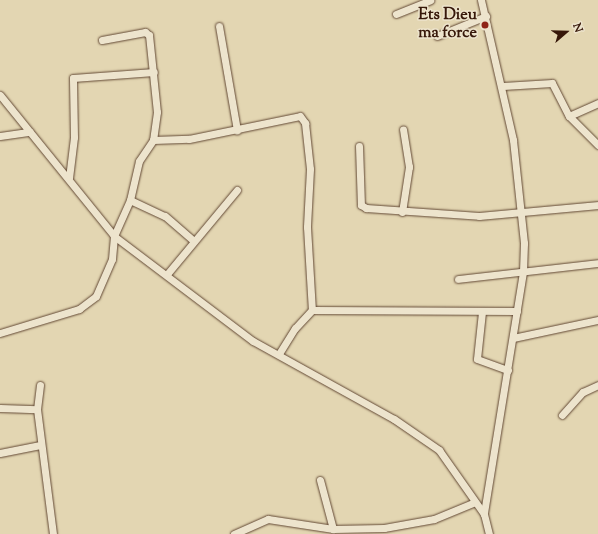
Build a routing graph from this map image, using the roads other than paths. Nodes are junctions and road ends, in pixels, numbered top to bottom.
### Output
1 (430, 0) edge
2 (481, 0) edge
3 (396, 14) dead end
4 (486, 16) junction
5 (219, 26) dead end
6 (437, 36) dead end
7 (102, 40) dead end
8 (154, 72) junction
9 (503, 86) junction
10 (0, 95) edge
11 (598, 103) edge
12 (569, 116) junction
13 (403, 129) dead end
14 (238, 130) junction
15 (30, 132) junction
16 (0, 136) edge
17 (153, 140) junction
18 (598, 145) edge
19 (359, 146) dead end
20 (69, 178) junction
21 (238, 190) dead end
22 (130, 200) junction
23 (598, 205) edge
24 (402, 212) junction
25 (522, 214) junction
26 (114, 236) junction
27 (194, 241) junction
28 (598, 263) edge
29 (523, 272) junction
30 (168, 273) junction
31 (458, 279) dead end
32 (312, 310) junction
33 (517, 311) junction
34 (482, 312) junction
35 (598, 320) edge
36 (0, 333) edge
37 (513, 338) junction
38 (279, 354) junction
39 (508, 370) junction
40 (40, 385) dead end
41 (598, 385) edge
42 (0, 408) edge
43 (37, 409) junction
44 (562, 415) dead end
45 (40, 445) junction
46 (0, 451) edge
47 (320, 480) dead end
48 (475, 502) junction
49 (484, 514) junction
50 (333, 529) junction
51 (53, 534) edge
52 (234, 534) edge
53 (489, 534) edge

1 - 3 street
2 - 4 street
4 - 6 street
4 - 9 street
5 - 14 street
7 - 8 street
8 - 17 street
8 - 20 street
9 - 12 street
9 - 25 street
10 - 15 street
11 - 12 street
12 - 18 street
13 - 24 street
14 - 17 street
14 - 32 street
15 - 16 street
15 - 20 street
17 - 22 street
19 - 24 street
20 - 26 street
21 - 27 street
22 - 26 street
22 - 27 street
23 - 25 street
24 - 25 street
25 - 29 street
26 - 30 street
26 - 36 street
27 - 30 street
28 - 29 street
29 - 31 street
29 - 33 street
30 - 38 street
32 - 34 street
32 - 38 street
33 - 34 street
33 - 37 street
34 - 39 street
35 - 37 street
37 - 39 street
38 - 48 street
39 - 49 street
40 - 43 street
41 - 44 street
42 - 43 street
43 - 45 street
45 - 46 street
45 - 51 street
47 - 50 street
48 - 49 street
48 - 50 street
49 - 53 street
50 - 52 street

